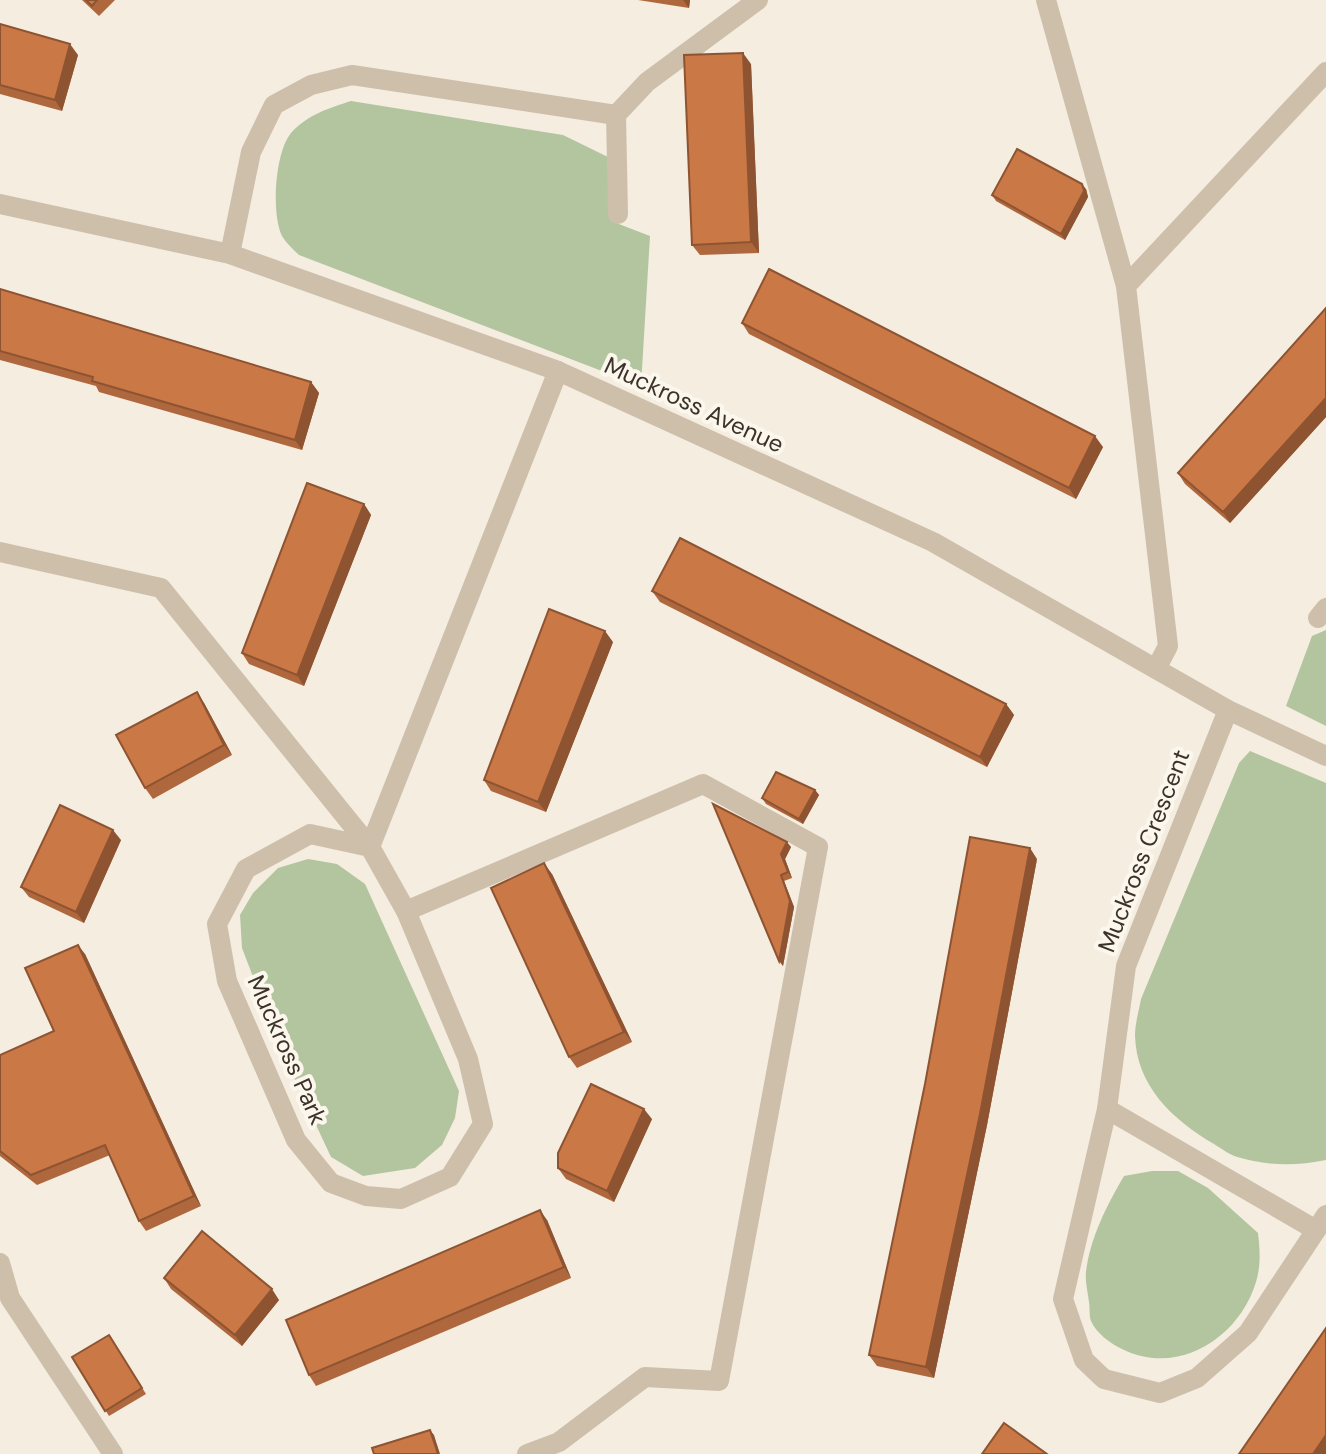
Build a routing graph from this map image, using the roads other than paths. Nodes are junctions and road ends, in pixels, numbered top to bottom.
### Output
1 (758, 0) edge
2 (1046, 0) edge
3 (1326, 72) edge
4 (616, 115) junction
5 (0, 204) edge
6 (618, 214) dead end
7 (230, 254) junction
8 (1126, 286) junction
9 (558, 371) junction
10 (0, 552) edge
11 (1156, 669) junction
12 (1228, 710) junction
13 (1326, 756) edge
14 (370, 847) junction
15 (406, 911) junction
16 (1107, 1109) junction
17 (1321, 1222) edge
18 (0, 1263) edge
19 (113, 1454) edge
20 (527, 1454) edge

1 - 4 street
2 - 8 street
3 - 8 street
4 - 6 street
4 - 7 street
5 - 7 street, Muckross Avenue
7 - 9 street, Muckross Avenue
8 - 11 street
9 - 11 street, Muckross Avenue
9 - 14 street
10 - 14 street
11 - 12 street, Muckross Avenue
12 - 13 street, Muckross Avenue
12 - 16 street, Muckross Crescent
14 - 15 street, Muckross Park
14 - 15 street, Muckross Park
15 - 20 street
16 - 17 street, Muckross Crescent
16 - 17 street, Muckross Crescent
18 - 19 street

